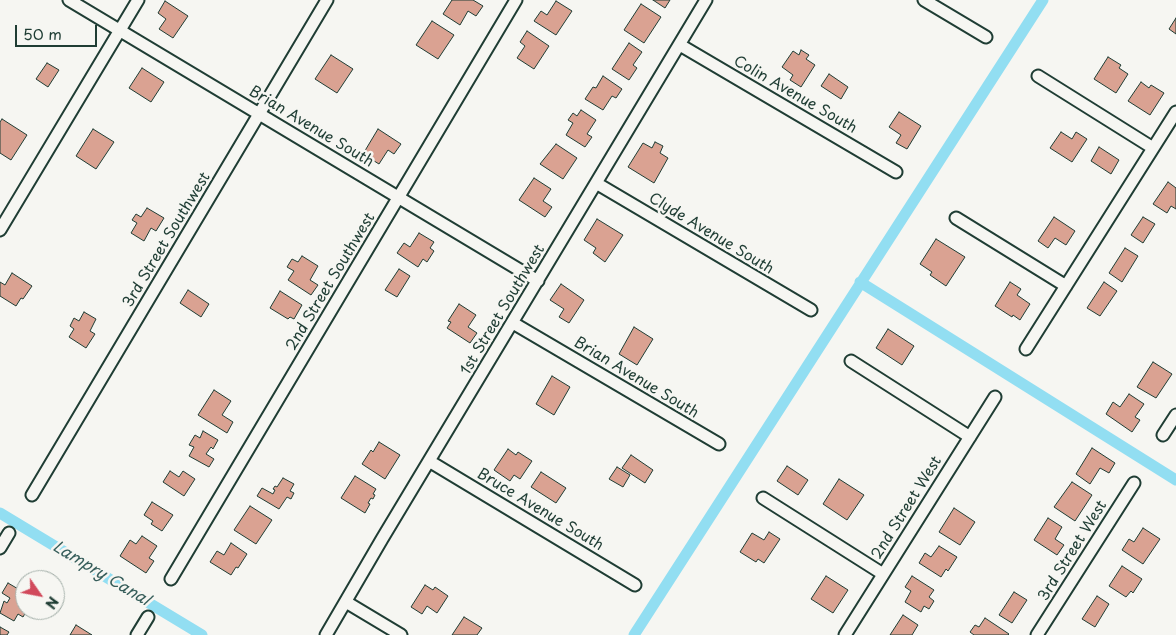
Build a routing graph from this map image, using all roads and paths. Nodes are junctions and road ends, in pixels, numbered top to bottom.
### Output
1 (68, 0) edge
2 (138, 0) edge
3 (327, 0) edge
4 (516, 0) edge
5 (706, 0) edge
6 (924, 0) edge
7 (120, 31) junction
8 (986, 37) dead end
9 (680, 45) junction
10 (1038, 76) dead end
11 (1176, 112) edge
12 (260, 114) junction
13 (1153, 148) junction
14 (896, 172) dead end
15 (596, 183) junction
16 (399, 197) junction
17 (956, 218) dead end
18 (0, 230) edge
19 (538, 281) junction
20 (1066, 286) junction
21 (811, 310) dead end
22 (513, 323) junction
23 (1026, 349) dead end
24 (850, 360) dead end
25 (995, 397) dead end
26 (1176, 415) edge
27 (1163, 435) dead end
28 (970, 437) junction
29 (718, 444) dead end
30 (429, 461) junction
31 (1134, 483) dead end
32 (32, 495) dead end
33 (763, 498) dead end
34 (9, 533) dead end
35 (0, 548) edge
36 (883, 574) junction
37 (171, 579) dead end
38 (635, 585) dead end
39 (346, 602) junction
40 (148, 617) dead end
41 (137, 635) edge
42 (326, 635) edge
43 (401, 635) edge
44 (845, 635) edge
45 (1037, 635) edge

1 - 7 street, Brian Avenue South
2 - 7 street
3 - 12 street, 3rd Street Southwest
4 - 16 street, 2nd Street Southwest
5 - 9 street, 1st Street Southwest
6 - 8 street
7 - 12 street, Brian Avenue South
7 - 18 street
9 - 14 street, Colin Avenue South
9 - 15 street, 1st Street Southwest
10 - 13 street
11 - 13 street
12 - 16 street, Brian Avenue South
12 - 32 street, 3rd Street Southwest
13 - 20 street
15 - 19 street, 1st Street Southwest
15 - 21 street, Clyde Avenue South
16 - 19 street, Brian Avenue South
16 - 37 street, 2nd Street Southwest
17 - 20 street
19 - 22 street, 1st Street Southwest
20 - 23 street
22 - 29 street, Brian Avenue South
22 - 30 street, 1st Street Southwest
24 - 28 street
25 - 28 street, 2nd Street West
26 - 27 street
28 - 36 street, 2nd Street West
30 - 38 street, Bruce Avenue South
30 - 39 street, 1st Street Southwest
31 - 45 street, 3rd Street West
33 - 36 street
34 - 35 street
36 - 44 street, 2nd Street West
39 - 42 street, 1st Street Southwest
39 - 43 street
40 - 41 street

